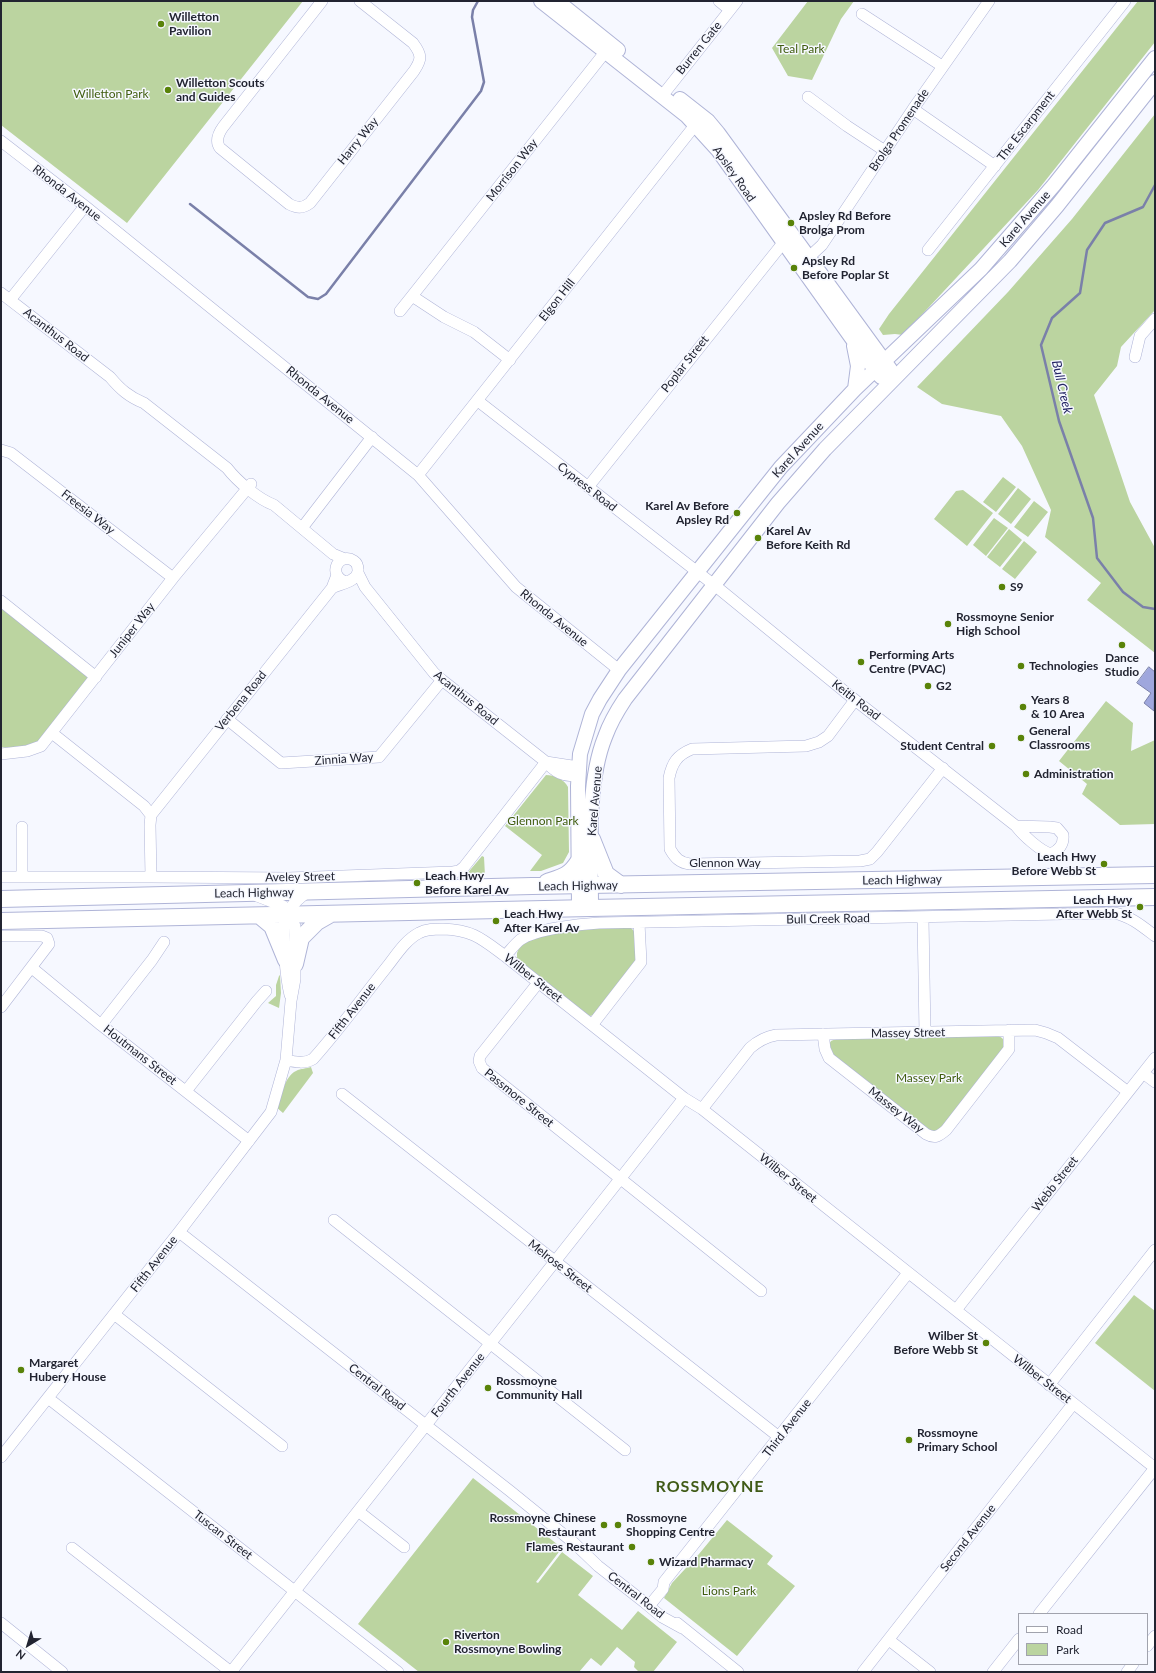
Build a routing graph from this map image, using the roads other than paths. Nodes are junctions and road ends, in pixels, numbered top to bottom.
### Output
1 (322, 1) edge
2 (360, 1) edge
3 (541, 1) edge
4 (557, 1) edge
5 (720, 1) edge
6 (989, 1) edge
7 (1125, 1) edge
8 (734, 5) edge
9 (862, 14) dead end
10 (608, 48) junction
11 (1155, 58) edge
12 (942, 66) junction
13 (1155, 82) edge
14 (665, 92) junction
15 (808, 97) dead end
16 (913, 109) junction
17 (696, 124) junction
18 (1, 141) edge
19 (885, 151) junction
20 (995, 166) junction
21 (85, 206) junction
22 (783, 242) junction
23 (928, 250) dead end
24 (809, 257) junction
25 (4, 295) edge
26 (412, 296) junction
27 (400, 311) dead end
28 (1155, 319) edge
29 (852, 340) junction
30 (869, 342) junction
31 (901, 347) junction
32 (1135, 356) dead end
33 (510, 360) junction
34 (880, 366) junction
35 (892, 381) junction
36 (855, 389) junction
37 (478, 401) junction
38 (372, 437) junction
39 (1, 450) edge
40 (418, 475) junction
41 (249, 486) junction
42 (588, 487) junction
43 (302, 528) junction
44 (338, 559) junction
45 (697, 572) junction
46 (337, 575) junction
47 (173, 578) junction
48 (352, 578) junction
49 (713, 585) junction
50 (332, 588) junction
51 (1, 601) edge
52 (619, 670) junction
53 (96, 677) junction
54 (442, 680) junction
55 (855, 700) junction
56 (227, 719) junction
57 (52, 733) junction
58 (1, 754) edge
59 (598, 761) junction
60 (546, 762) junction
61 (943, 768) junction
62 (578, 775) junction
63 (593, 796) junction
64 (151, 815) junction
65 (1016, 826) dead end
66 (22, 827) dead end
67 (592, 839) junction
68 (578, 862) junction
69 (1155, 875) edge
70 (1, 877) edge
71 (22, 877) junction
72 (151, 877) junction
73 (532, 886) junction
74 (585, 886) junction
75 (621, 886) junction
76 (307, 892) junction
77 (251, 894) junction
78 (1155, 897) edge
79 (1, 899) edge
80 (585, 907) junction
81 (332, 914) junction
82 (286, 915) junction
83 (260, 916) junction
84 (923, 918) junction
85 (1, 921) edge
86 (639, 923) junction
87 (1, 936) edge
88 (1155, 936) edge
89 (408, 941) joint
90 (164, 942) dead end
91 (505, 956) junction
92 (290, 962) junction
93 (32, 968) junction
94 (538, 983) junction
95 (266, 991) dead end
96 (1, 1006) edge
97 (101, 1025) junction
98 (592, 1025) junction
99 (1009, 1030) junction
100 (925, 1033) junction
101 (823, 1034) junction
102 (1155, 1058) edge
103 (286, 1060) junction
104 (1143, 1073) junction
105 (1155, 1082) edge
106 (186, 1091) junction
107 (1128, 1092) junction
108 (342, 1094) dead end
109 (684, 1098) junction
110 (702, 1109) junction
111 (249, 1141) junction
112 (620, 1179) junction
113 (334, 1220) dead end
114 (179, 1232) junction
115 (1155, 1250) edge
116 (555, 1262) junction
117 (908, 1273) junction
118 (761, 1291) dead end
119 (956, 1310) junction
120 (114, 1314) junction
121 (491, 1343) junction
122 (1049, 1385) junction
123 (48, 1398) junction
124 (1073, 1404) junction
125 (426, 1426) junction
126 (779, 1437) junction
127 (282, 1446) dead end
128 (625, 1450) dead end
129 (1, 1457) edge
130 (1155, 1468) edge
131 (358, 1511) junction
132 (404, 1547) dead end
133 (72, 1548) dead end
134 (295, 1591) junction
135 (649, 1602) junction
136 (1040, 1613) edge
137 (1, 1623) edge
138 (1155, 1636) edge
139 (889, 1640) junction
140 (1018, 1640) edge
141 (1148, 1645) edge
142 (62, 1672) edge
143 (231, 1672) edge
144 (398, 1672) edge
145 (738, 1672) edge
146 (863, 1672) edge
147 (930, 1672) edge
148 (993, 1672) edge

1 - 2 street, Harry Way
3 - 10 main road, Apsley Road
4 - 10 main road, Apsley Road
5 - 8 street
6 - 12 street, Brolga Promenade
7 - 20 street, The Escarpment
8 - 14 street, Burren Gate
9 - 12 street
10 - 14 main road, Apsley Road
10 - 26 street, Morrison Way
11 - 31 main road, Karel Avenue
12 - 16 street, Brolga Promenade
13 - 35 main road, Karel Avenue
14 - 17 main road, Apsley Road
14 - 24 main road, Apsley Road
15 - 19 street
16 - 19 street, Brolga Promenade
16 - 20 street
17 - 22 main road, Apsley Road
17 - 33 street, Elgon Hill
18 - 21 street, Rhonda Avenue
19 - 24 street, Brolga Promenade
20 - 23 street, The Escarpment
21 - 25 street
21 - 38 street, Rhonda Avenue
22 - 29 main road, Apsley Road
22 - 42 street, Poplar Street
24 - 30 main road, Apsley Road
25 - 41 street, Acanthus Road
26 - 27 street, Morrison Way
26 - 33 street
28 - 32 street
29 - 34 main road, Apsley Road
29 - 36 main road
30 - 31 main road
30 - 34 main road, Apsley Road
31 - 34 main road, Karel Avenue
33 - 37 street, Elgon Hill
34 - 35 main road, Apsley Road
34 - 36 main road, Karel Avenue
35 - 49 main road, Karel Avenue
36 - 45 main road, Karel Avenue
37 - 40 street, Elgon Hill
37 - 42 street, Cypress Road
38 - 40 street, Rhonda Avenue
38 - 43 street
39 - 47 street, Freesia Way
40 - 52 street, Rhonda Avenue
41 - 43 street, Acanthus Road
41 - 47 street, Juniper Way
42 - 45 street, Cypress Road
43 - 44 street, Acanthus Road
44 - 46 street
44 - 48 street, Acanthus Road
45 - 49 street, Keith Road
45 - 52 main road, Karel Avenue
46 - 48 street, Acanthus Road
46 - 50 street, Verbena Road
47 - 53 street, Juniper Way
48 - 50 street, Verbena Road
48 - 54 street, Acanthus Road
49 - 55 street, Keith Road
49 - 59 main road, Karel Avenue
50 - 56 street, Verbena Road
51 - 53 street
52 - 62 main road, Karel Avenue
53 - 57 street, Juniper Way
54 - 56 street, Zinnia Way
54 - 60 street, Acanthus Road
55 - 61 street, Keith Road
55 - 61 street, Glennon Way
56 - 64 street, Verbena Road
57 - 58 street, Juniper Way
57 - 64 street
59 - 62 main road
59 - 63 main road, Karel Avenue
60 - 62 street, Acanthus Road
60 - 72 street, Aveley Street
61 - 65 street, Keith Road
62 - 63 main road
62 - 68 main road, Karel Avenue
63 - 67 main road, Karel Avenue
64 - 72 street
66 - 71 street
67 - 74 main road, Karel Avenue
67 - 75 highway
68 - 73 highway
68 - 74 main road, Karel Avenue
69 - 75 highway, Leach Highway
70 - 71 street, Aveley Street
71 - 72 street, Aveley Street
73 - 74 highway, Leach Highway
73 - 76 highway, Leach Highway
74 - 75 highway, Leach Highway
74 - 80 main road, Karel Avenue
76 - 77 highway, Leach Highway
76 - 82 street
77 - 79 highway, Leach Highway
77 - 82 street
78 - 80 highway, Leach Highway
80 - 81 highway, Leach Highway
81 - 82 highway, Leach Highway
81 - 92 highway
82 - 83 highway, Leach Highway
82 - 92 street, Fifth Avenue
83 - 85 highway, Leach Highway
83 - 92 highway
84 - 86 street, Bull Creek Road
84 - 88 street, Bull Creek Road
84 - 100 street
86 - 91 street, Bull Creek Road
86 - 98 street
87 - 93 street
89 - 91 street, Wilber Street
89 - 103 street, Fifth Avenue
90 - 97 street
91 - 94 street, Wilber Street
92 - 103 street, Fifth Avenue
93 - 96 street
93 - 97 street, Houtmans Street
94 - 98 street, Wilber Street
94 - 112 street, Passmore Street
95 - 106 street
97 - 106 street, Houtmans Street
98 - 109 street, Wilber Street
99 - 100 street, Massey Street
99 - 101 street, Massey Way
99 - 107 street, Massey Street
100 - 101 street, Massey Street
101 - 110 street, Massey Street
102 - 104 street, Webb Street
103 - 111 street, Fifth Avenue
104 - 105 street
104 - 107 street, Webb Street
106 - 111 street, Houtmans Street
107 - 119 street, Webb Street
108 - 116 street, Melrose Street
109 - 110 street, Wilber Street
109 - 112 street, Fourth Avenue
110 - 117 street, Wilber Street
111 - 114 street, Fifth Avenue
112 - 116 street, Fourth Avenue
112 - 118 street
113 - 121 street
114 - 120 street, Fifth Avenue
114 - 125 street, Central Road
115 - 122 street
116 - 121 street, Fourth Avenue
116 - 126 street, Melrose Street
117 - 119 street, Wilber Street
117 - 126 street, Third Avenue
119 - 122 street, Wilber Street
120 - 123 street, Fifth Avenue
120 - 127 street
121 - 125 street, Fourth Avenue
121 - 128 street
122 - 124 street, Wilber Street
123 - 129 street, Fifth Avenue
123 - 134 street, Tuscan Street
124 - 130 street, Wilber Street
124 - 139 street, Second Avenue
125 - 131 street, Fourth Avenue
125 - 135 street, Central Road
126 - 135 street, Third Avenue
130 - 136 street
131 - 132 street
131 - 134 street, Fourth Avenue
133 - 143 street
134 - 143 street, Fourth Avenue
134 - 144 street, Tuscan Street
135 - 145 street, Central Road
137 - 142 street
138 - 141 street
139 - 146 street, Second Avenue
139 - 147 street
140 - 148 street

